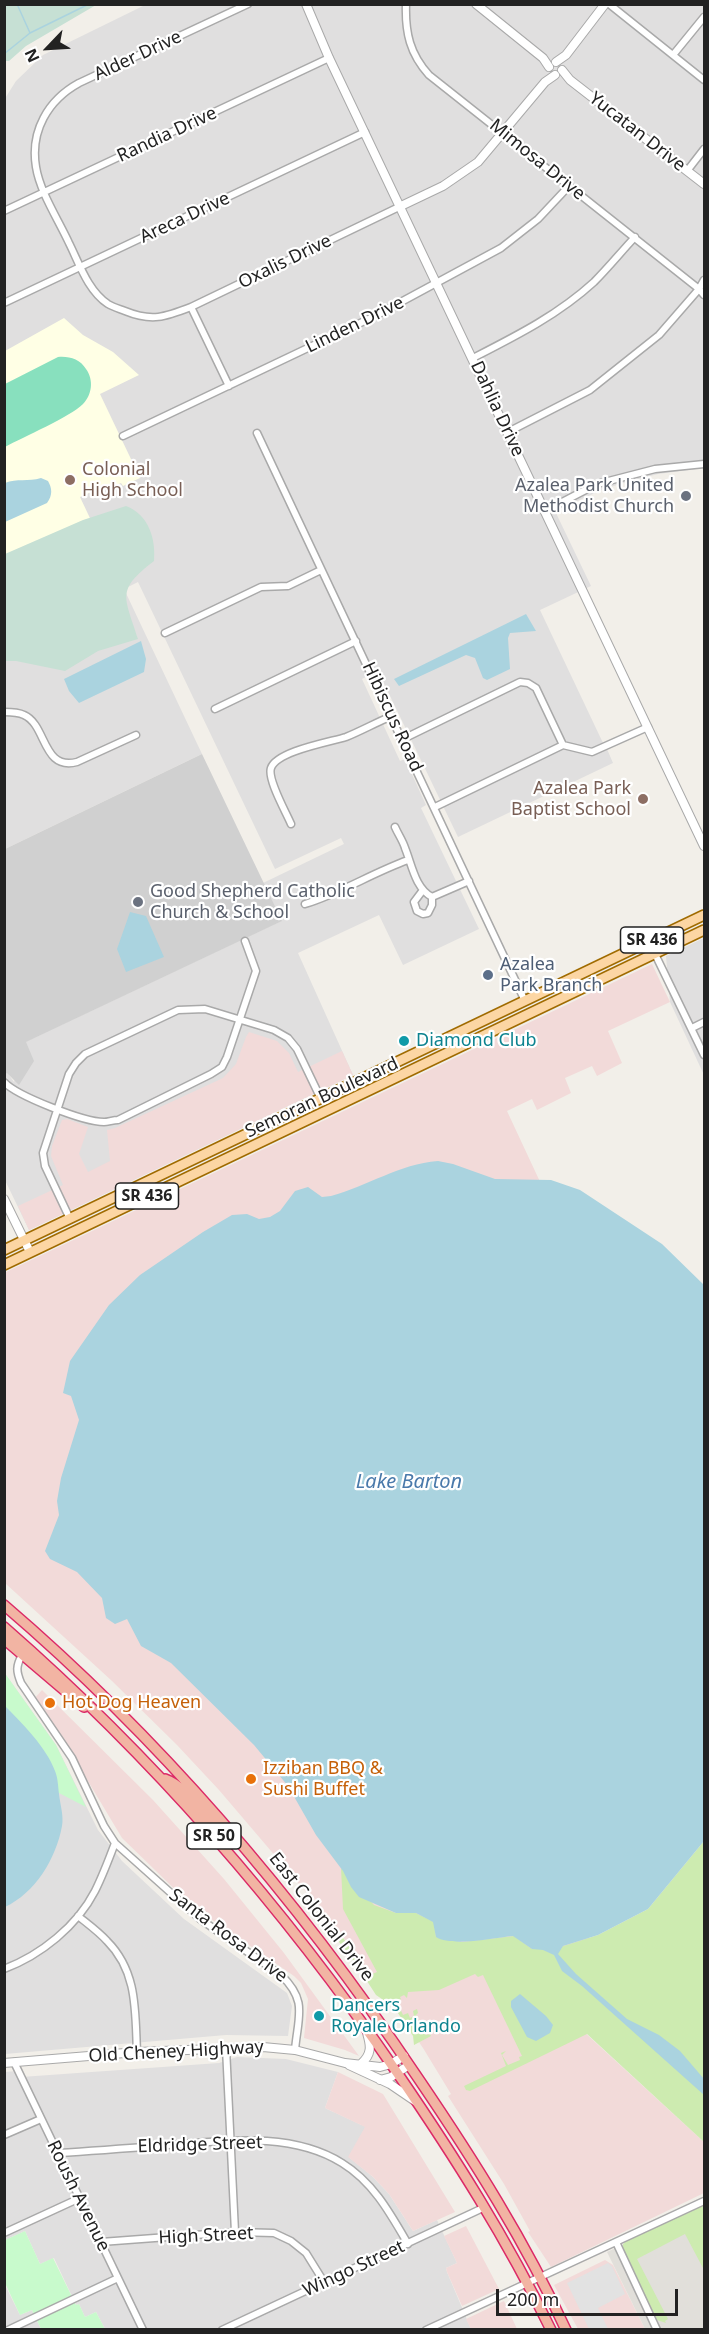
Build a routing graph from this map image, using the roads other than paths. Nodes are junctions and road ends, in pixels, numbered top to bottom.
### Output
1 (248, 4) edge
2 (306, 4) edge
3 (406, 4) edge
4 (476, 4) edge
5 (607, 4) edge
6 (705, 17) edge
7 (673, 55) junction
8 (329, 58) junction
9 (556, 69) junction
10 (705, 80) edge
11 (365, 132) junction
12 (503, 133) junction
13 (705, 149) edge
14 (687, 171) junction
15 (705, 184) edge
16 (569, 186) junction
17 (45, 192) junction
18 (401, 206) junction
19 (4, 211) edge
20 (635, 237) junction
21 (81, 267) junction
22 (705, 280) edge
23 (437, 283) junction
24 (699, 289) junction
25 (705, 295) edge
26 (4, 303) edge
27 (191, 307) junction
28 (473, 358) junction
29 (229, 386) junction
30 (508, 432) junction
31 (257, 433) dead end
32 (123, 436) dead end
33 (705, 464) edge
34 (545, 511) junction
35 (321, 570) junction
36 (165, 633) dead end
37 (356, 641) junction
38 (215, 709) dead end
39 (4, 712) edge
40 (392, 716) junction
41 (648, 727) junction
42 (136, 735) dead end
43 (403, 739) junction
44 (563, 745) junction
45 (435, 807) junction
46 (291, 824) dead end
47 (395, 827) dead end
48 (705, 846) edge
49 (408, 860) junction
50 (469, 881) junction
51 (423, 890) junction
52 (432, 897) junction
53 (305, 904) dead end
54 (705, 915) edge
55 (705, 930) edge
56 (245, 940) dead end
57 (655, 954) junction
58 (555, 987) junction
59 (525, 1001) junction
60 (535, 1011) junction
61 (241, 1020) junction
62 (705, 1022) edge
63 (504, 1026) junction
64 (692, 1028) junction
65 (705, 1055) edge
66 (4, 1082) edge
67 (338, 1090) junction
68 (321, 1099) junction
69 (58, 1109) junction
70 (327, 1110) junction
71 (309, 1119) junction
72 (4, 1198) edge
73 (70, 1219) junction
74 (24, 1240) junction
75 (4, 1250) edge
76 (30, 1252) junction
77 (4, 1264) edge
78 (6, 1606) edge
79 (4, 1627) edge
80 (4, 1639) edge
81 (22, 1654) junction
82 (112, 1728) junction
83 (160, 1777) junction
84 (240, 1841) junction
85 (115, 1843) junction
86 (227, 1851) junction
87 (260, 1865) junction
88 (78, 1916) junction
89 (4, 1969) edge
90 (365, 2025) junction
91 (226, 2048) junction
92 (295, 2050) junction
93 (137, 2052) junction
94 (404, 2056) junction
95 (14, 2062) junction
96 (4, 2063) edge
97 (345, 2063) junction
98 (361, 2064) junction
99 (391, 2064) junction
100 (409, 2065) junction
101 (397, 2073) junction
102 (381, 2080) junction
103 (418, 2103) junction
104 (41, 2119) junction
105 (4, 2135) edge
106 (231, 2141) junction
107 (58, 2153) junction
108 (80, 2198) junction
109 (705, 2201) edge
110 (486, 2207) junction
111 (235, 2232) junction
112 (4, 2233) edge
113 (101, 2242) junction
114 (616, 2242) junction
115 (408, 2244) junction
116 (118, 2278) junction
117 (540, 2278) junction
118 (527, 2282) junction
119 (324, 2283) junction
120 (8, 2330) edge
121 (143, 2330) edge
122 (222, 2330) edge
123 (426, 2330) edge
124 (551, 2330) edge
125 (566, 2330) edge
126 (657, 2330) edge

1 - 17 street, Alder Drive
2 - 8 street, Dahlia Drive
3 - 12 street, Mimosa Drive
4 - 9 street, Yucatan Drive
5 - 7 street
5 - 9 street, Oxalis Drive
6 - 7 street
7 - 10 street
8 - 11 street, Dahlia Drive
8 - 17 street, Randia Drive
9 - 12 street, Oxalis Drive
9 - 14 street, Yucatan Drive
11 - 18 street, Dahlia Drive
11 - 21 street, Areca Drive
12 - 16 street, Mimosa Drive
12 - 18 street, Oxalis Drive
13 - 14 street
14 - 15 street, Yucatan Drive
16 - 20 street, Mimosa Drive
16 - 23 street, Linden Drive
17 - 19 street, Randia Drive
17 - 21 street, Oxalis Drive
18 - 23 street, Dahlia Drive
18 - 27 street, Oxalis Drive
20 - 24 street, Mimosa Drive
20 - 28 street
21 - 26 street, Areca Drive
21 - 27 street, Oxalis Drive
22 - 24 street
23 - 28 street, Dahlia Drive
23 - 29 street, Linden Drive
24 - 25 street, Mimosa Drive
24 - 30 street
27 - 29 street
28 - 30 street, Dahlia Drive
29 - 32 street, Linden Drive
30 - 34 street, Dahlia Drive
31 - 35 street, Hibiscus Road
33 - 34 street
34 - 41 street, Dahlia Drive
35 - 36 street
35 - 37 street, Hibiscus Road
37 - 38 street
37 - 40 street, Hibiscus Road
39 - 42 street
40 - 43 street, Hibiscus Road
40 - 46 street
41 - 44 street
41 - 48 street, Dahlia Drive
43 - 44 street
43 - 45 street, Hibiscus Road
44 - 45 street
45 - 50 street, Hibiscus Road
47 - 49 street
49 - 51 street
49 - 53 street
50 - 52 street
50 - 59 street, Hibiscus Road
51 - 52 street
51 - 52 street
54 - 58 main road, Semoran Boulevard / SR 436
55 - 57 main road, Semoran Boulevard / SR 436
56 - 61 street
57 - 60 main road, Semoran Boulevard / SR 436
57 - 64 street
58 - 59 main road, Semoran Boulevard / SR 436
58 - 60 main road
59 - 63 main road
59 - 67 main road, Semoran Boulevard / SR 436
60 - 63 main road, Semoran Boulevard / SR 436
61 - 68 street
61 - 69 street
61 - 69 street
62 - 64 street
63 - 70 main road, Semoran Boulevard / SR 436
64 - 65 street
66 - 69 street
67 - 68 main road, Semoran Boulevard / SR 436
67 - 70 main road
68 - 71 main road
68 - 73 main road, Semoran Boulevard / SR 436
69 - 73 street
70 - 71 main road, Semoran Boulevard / SR 436
71 - 76 main road, Semoran Boulevard / SR 436
72 - 74 street
73 - 74 main road, Semoran Boulevard / SR 436
74 - 75 main road, Semoran Boulevard / SR 436
74 - 76 street
76 - 77 main road, Semoran Boulevard / SR 436
78 - 84 highway, East Colonial Drive / SR 50
79 - 82 highway, East Colonial Drive / SR 50
80 - 81 highway
81 - 82 highway
81 - 85 street, Santa Rosa Drive
82 - 83 highway, East Colonial Drive / SR 50
83 - 84 highway
83 - 86 highway, East Colonial Drive / SR 50
84 - 87 highway, East Colonial Drive / SR 50
85 - 88 street
85 - 92 street, Santa Rosa Drive
86 - 87 highway
86 - 90 highway, East Colonial Drive / SR 50
87 - 94 highway, East Colonial Drive / SR 50
88 - 89 street
88 - 93 street
90 - 98 street
90 - 99 highway, East Colonial Drive / SR 50
91 - 92 street, Old Cheney Highway
91 - 93 street, Old Cheney Highway
91 - 106 street
92 - 97 street, Old Cheney Highway
93 - 95 street, Old Cheney Highway
94 - 99 street
94 - 100 highway, East Colonial Drive / SR 50
95 - 96 street, Old Cheney Highway
95 - 104 street, Roush Avenue
97 - 98 street, Old Cheney Highway
97 - 102 street, Old Cheney Highway
98 - 99 street, Old Cheney Highway
99 - 101 highway, East Colonial Drive / SR 50
100 - 101 street
100 - 117 highway, East Colonial Drive / SR 50
101 - 102 street
101 - 103 highway, East Colonial Drive / SR 50
102 - 103 street, Old Cheney Highway
103 - 110 highway, East Colonial Drive / SR 50
104 - 105 street
104 - 107 street, Roush Avenue
106 - 107 street, Eldridge Street
106 - 111 street
106 - 115 street, Eldridge Street
107 - 108 street, Roush Avenue
108 - 112 street
108 - 113 street, Roush Avenue
109 - 114 street
110 - 115 street, Wingo Street
110 - 118 highway, East Colonial Drive / SR 50
111 - 113 street, High Street
111 - 119 street, High Street
113 - 116 street, Roush Avenue
114 - 117 street
114 - 126 street
115 - 119 street, Wingo Street
116 - 120 street
116 - 121 street, Roush Avenue
117 - 118 street
117 - 125 highway, East Colonial Drive / SR 50
118 - 123 street
118 - 124 highway, East Colonial Drive / SR 50
119 - 122 street, Wingo Street

